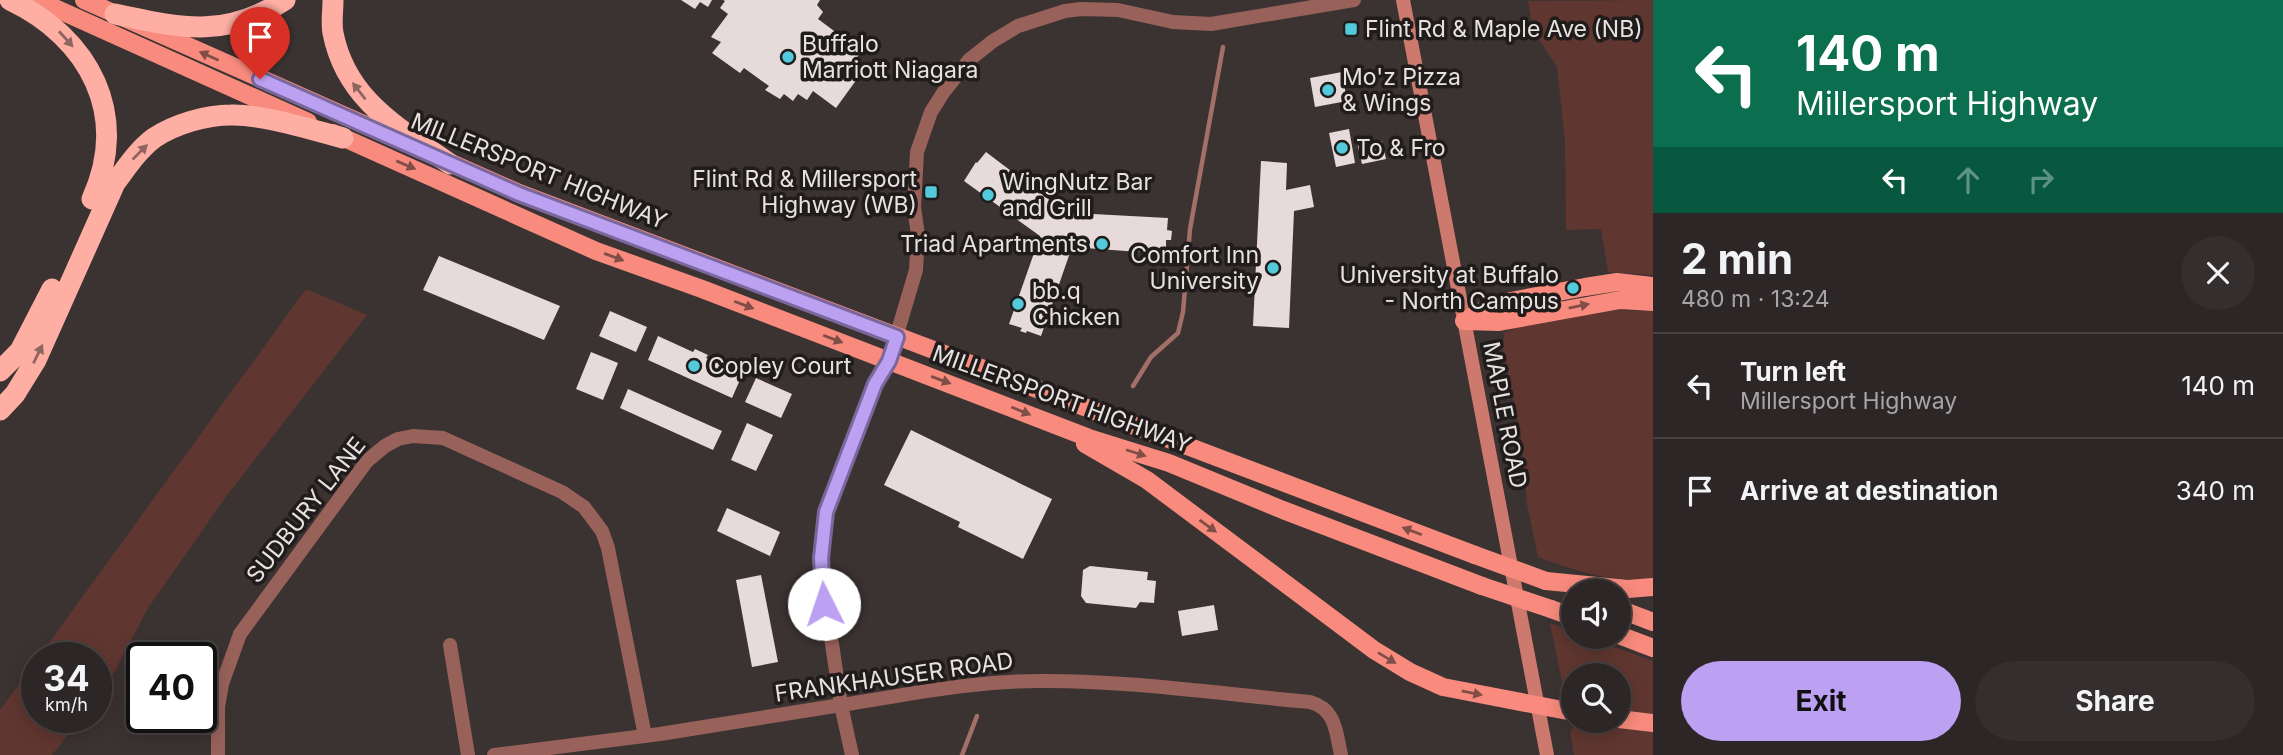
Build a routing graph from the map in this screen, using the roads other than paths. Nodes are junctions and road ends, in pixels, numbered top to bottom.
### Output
1 (10, 0) edge
2 (37, 0) edge
3 (84, 0) edge
4 (285, 0) edge
5 (333, 0) edge
6 (1354, 0) edge
7 (1402, 0) edge
8 (115, 14) junction
9 (343, 138) junction
10 (450, 164) junction
11 (1653, 286) edge
12 (1653, 302) edge
13 (1464, 321) junction
14 (897, 337) junction
15 (889, 361) junction
16 (0, 371) edge
17 (0, 410) edge
18 (1049, 422) junction
19 (1546, 581) junction
20 (1561, 587) edge
21 (1653, 587) edge
22 (1561, 613) edge
23 (1631, 614) edge
24 (1653, 622) edge
25 (1631, 640) edge
26 (450, 645) dead end
27 (1653, 648) edge
28 (841, 705) junction
29 (1537, 705) junction
30 (1561, 710) edge
31 (1631, 720) edge
32 (1653, 723) edge
33 (645, 736) junction
34 (218, 755) edge
35 (468, 755) edge
36 (494, 755) edge
37 (852, 755) edge
38 (1341, 755) edge
39 (1547, 755) edge

1 -> 16 highway
2 - 9 main road, MILLERSPORT HIGHWAY
3 - 8 main road, MILLERSPORT HIGHWAY
4 - 8 highway
10 -> 5 highway
6 - 14 street
7 - 13 main road, MAPLE ROAD
10 -> 8 main road, MILLERSPORT HIGHWAY
9 -> 15 main road, MILLERSPORT HIGHWAY
17 -> 9 highway
10 - 14 main road, MILLERSPORT HIGHWAY
11 - 13 main road
13 -> 12 main road
13 - 29 main road, MAPLE ROAD
14 - 15 street
19 -> 14 main road, MILLERSPORT HIGHWAY, bridge
15 -> 18 main road, MILLERSPORT HIGHWAY
15 - 28 street
18 -> 22 main road, MILLERSPORT HIGHWAY, bridge
18 -> 29 main road
19 - 20 main road, MILLERSPORT HIGHWAY
19 - 21 main road
23 - 24 main road
25 - 27 main road
26 - 35 street
28 - 33 street, FRANKHAUSER ROAD
28 - 37 street
28 - 38 street, FRANKHAUSER ROAD
29 - 30 main road
29 - 39 main road, MAPLE ROAD
31 - 32 main road
33 - 34 street, SUDBURY LANE
33 - 36 street, FRANKHAUSER ROAD

